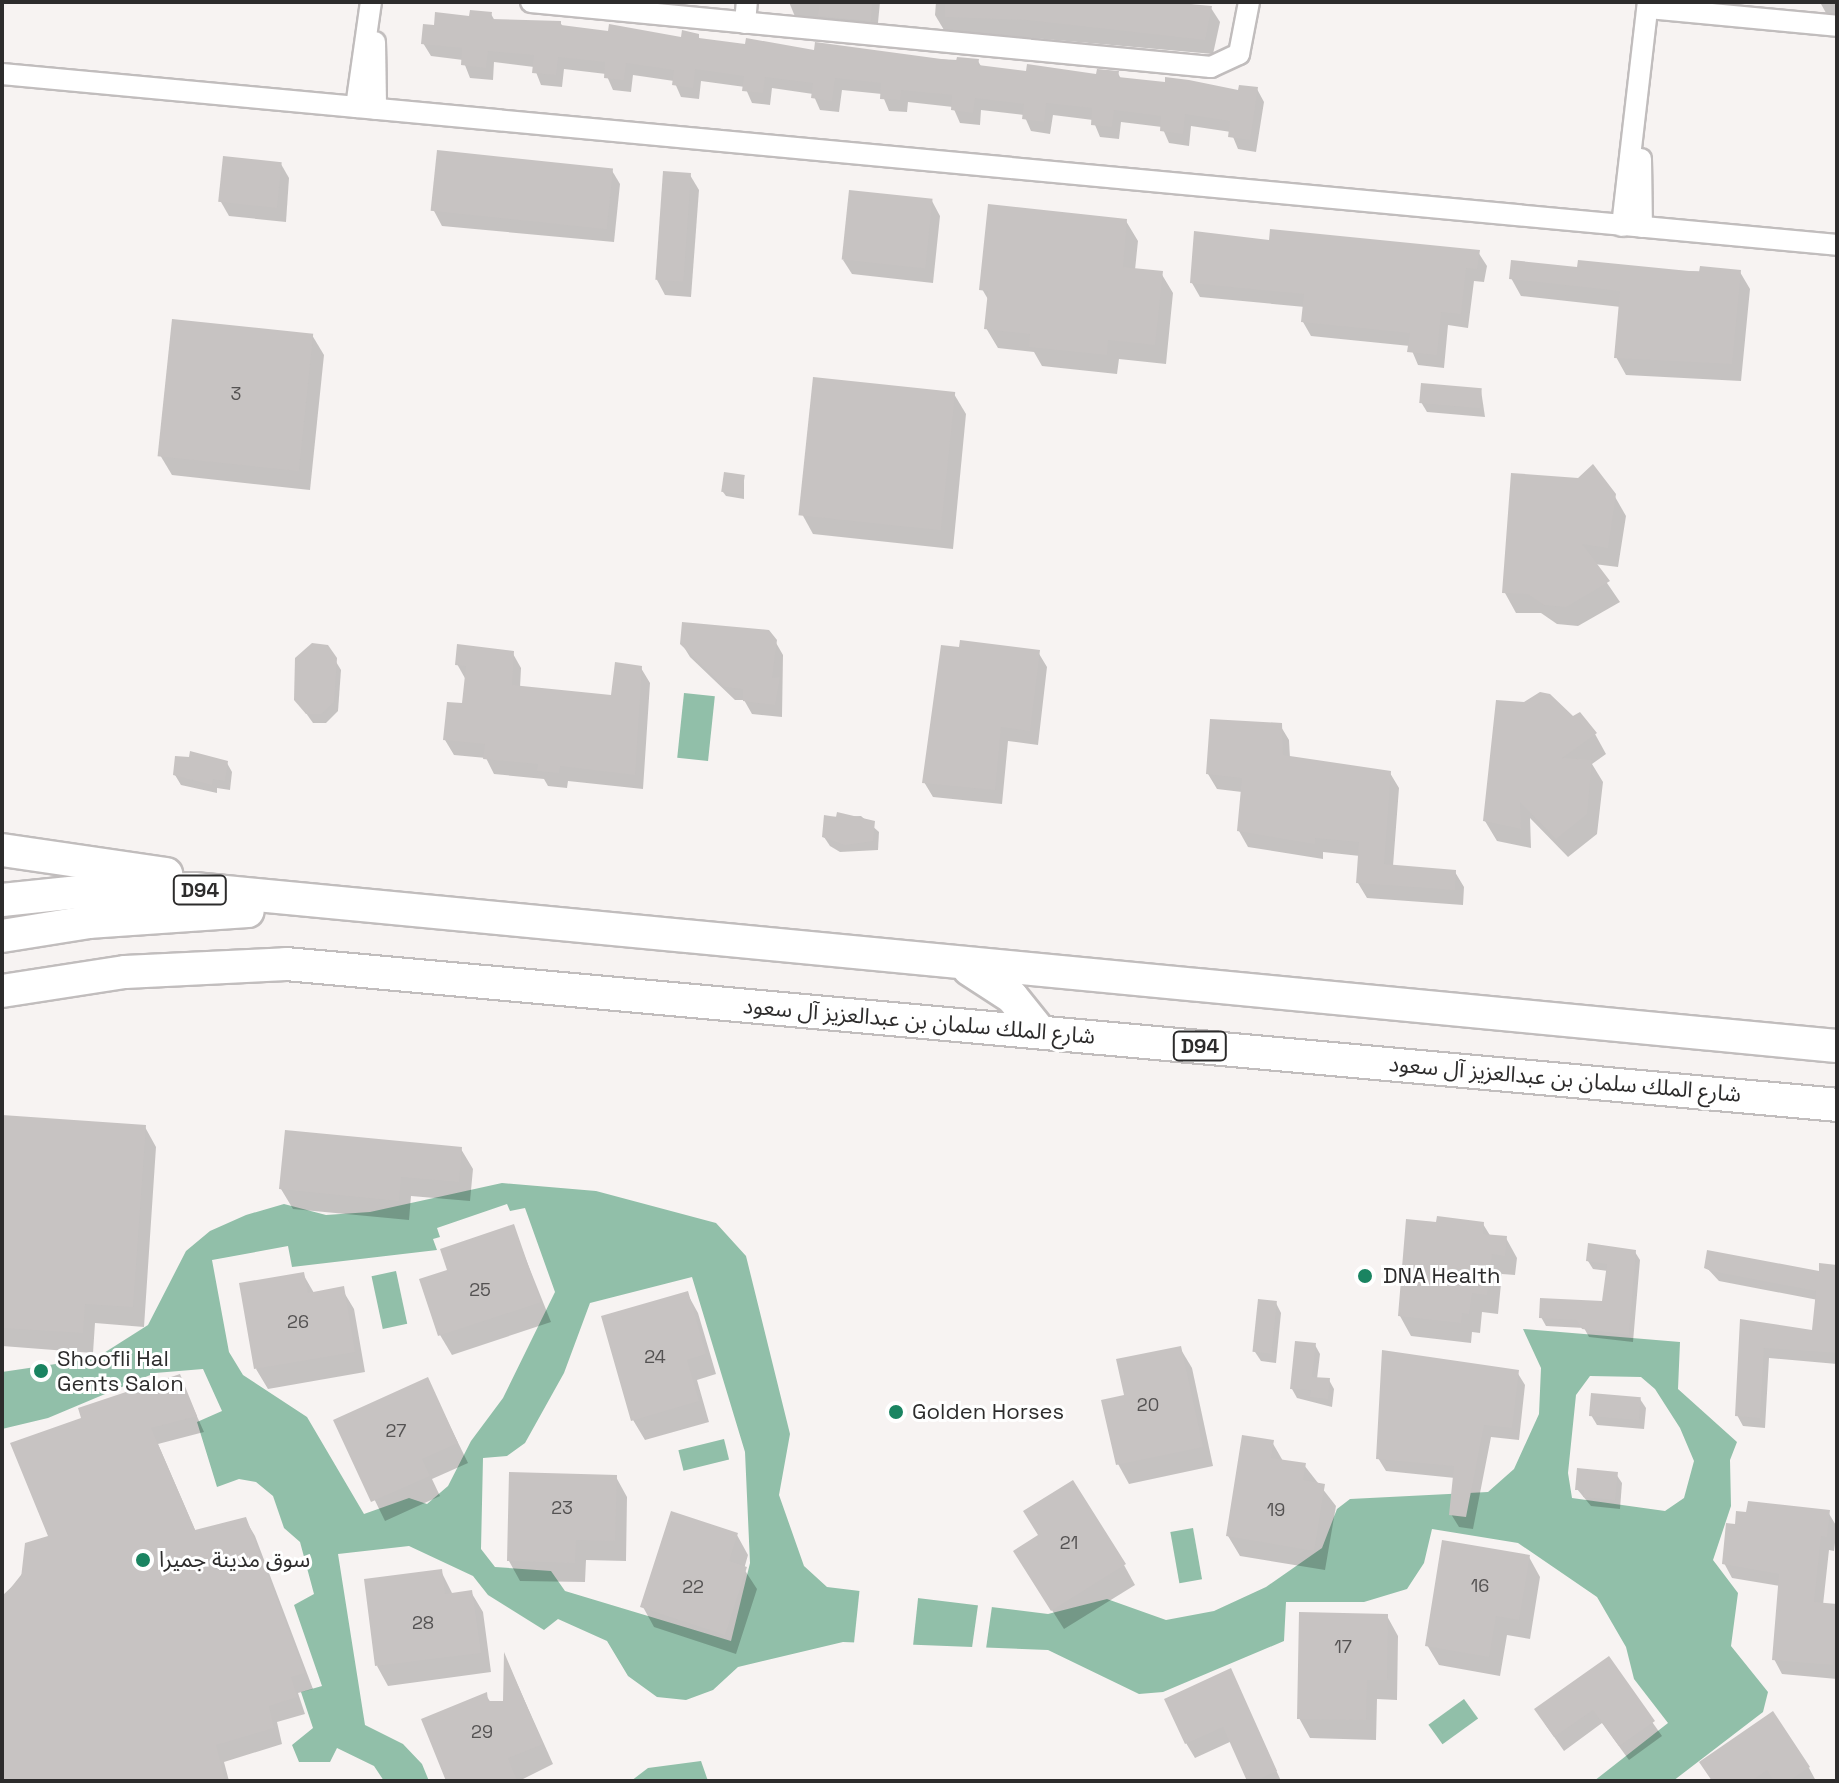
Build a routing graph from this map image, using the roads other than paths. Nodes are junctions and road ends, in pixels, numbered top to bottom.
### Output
1 (531, 2) edge
2 (1249, 2) edge
3 (371, 4) edge
4 (1648, 5) edge
5 (746, 12) edge
6 (1837, 26) edge
7 (2, 74) edge
8 (366, 108) junction
9 (1632, 226) junction
10 (1837, 245) edge
11 (2, 850) edge
12 (2, 900) edge
13 (399, 907) junction
14 (2, 936) edge
15 (952, 962) junction
16 (50, 983) junction
17 (2, 991) edge
18 (2, 1002) edge
19 (1040, 1032) junction
20 (1837, 1046) edge
21 (1837, 1105) edge

1 - 5 street
2 - 5 street
3 - 8 street
4 - 6 street
4 - 9 street
7 - 8 street
8 - 9 street
9 - 10 street
11 - 13 main road
12 - 13 main road, D94
13 - 14 main road
13 - 15 main road, D94
15 - 19 main road
15 - 20 main road, D94
16 - 17 main road, شارع الملك سلمان بن عبدالعزيز آل سعود / D94
16 - 18 main road
16 - 19 main road, شارع الملك سلمان بن عبدالعزيز آل سعود / D94
19 - 21 main road, شارع الملك سلمان بن عبدالعزيز آل سعود / D94

